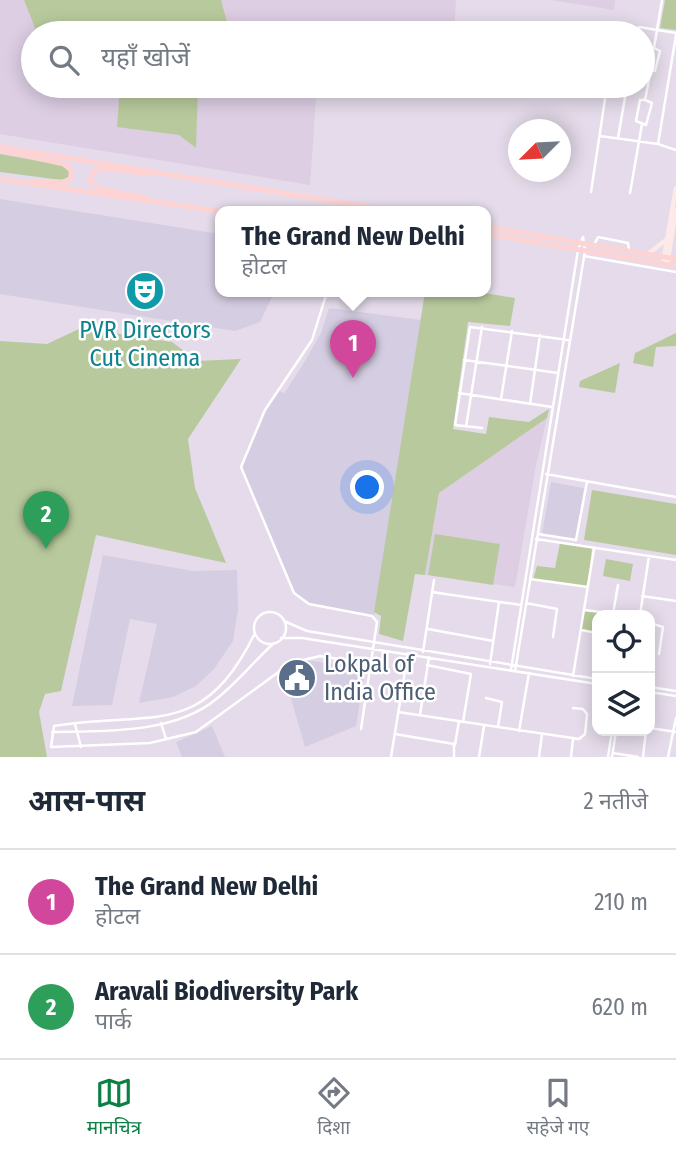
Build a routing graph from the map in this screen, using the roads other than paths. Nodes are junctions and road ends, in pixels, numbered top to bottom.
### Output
1 (662, 0) edge
2 (656, 30) junction
3 (676, 34) edge
4 (655, 39) edge
5 (655, 48) edge
6 (655, 70) edge
7 (624, 98) edge
8 (605, 99) dead end
9 (646, 100) joint
10 (642, 124) junction
11 (600, 136) junction
12 (618, 138) junction
13 (639, 141) junction
14 (658, 144) junction
15 (0, 148) edge
16 (676, 150) edge
17 (181, 177) junction
18 (0, 179) edge
19 (28, 183) junction
20 (676, 188) edge
21 (591, 192) dead end
22 (630, 193) dead end
23 (181, 205) junction
24 (362, 206) edge
25 (676, 210) edge
26 (215, 211) edge
27 (491, 228) edge
28 (675, 228) edge
29 (491, 235) edge
30 (668, 239) junction
31 (582, 243) junction
32 (582, 252) junction
33 (647, 254) junction
34 (676, 259) edge
35 (665, 260) junction
36 (676, 266) edge
37 (676, 272) edge
38 (325, 297) edge
39 (482, 327) junction
40 (512, 331) junction
41 (540, 335) junction
42 (563, 339) junction
43 (569, 340) junction
44 (464, 360) junction
45 (477, 362) junction
46 (506, 366) junction
47 (535, 370) junction
48 (558, 373) junction
49 (555, 387) junction
50 (561, 387) junction
51 (459, 393) junction
52 (471, 395) junction
53 (501, 399) junction
54 (530, 404) junction
55 (552, 407) junction
56 (466, 427) junction
57 (482, 428) dead end
58 (546, 474) junction
59 (587, 482) junction
60 (676, 498) edge
61 (536, 537) junction
62 (594, 549) junction
63 (649, 556) junction
64 (676, 560) edge
65 (530, 579) junction
66 (434, 580) dead end
67 (618, 584) dead end
68 (587, 587) junction
69 (432, 592) junction
70 (642, 596) junction
71 (676, 601) edge
72 (499, 602) junction
73 (524, 604) junction
74 (584, 610) junction
75 (614, 610) edge
76 (640, 610) edge
77 (592, 611) edge
78 (284, 621) junction
79 (655, 625) edge
80 (426, 629) junction
81 (581, 630) junction
82 (592, 632) edge
83 (255, 634) junction
84 (553, 637) dead end
85 (281, 638) junction
86 (493, 641) junction
87 (274, 643) junction
88 (374, 644) junction
89 (373, 649) junction
90 (408, 651) junction
91 (423, 654) junction
92 (659, 654) dead end
93 (429, 657) junction
94 (371, 664) junction
95 (490, 664) junction
96 (428, 665) junction
97 (514, 668) junction
98 (529, 673) junction
99 (573, 676) junction
100 (592, 681) edge
101 (592, 681) edge
102 (655, 691) edge
103 (676, 693) edge
104 (486, 698) dead end
105 (573, 708) dead end
106 (398, 712) junction
107 (420, 715) junction
108 (676, 718) edge
109 (461, 721) junction
110 (161, 723) junction
111 (75, 724) junction
112 (484, 725) junction
113 (498, 727) junction
114 (361, 729) dead end
115 (655, 730) edge
116 (77, 731) junction
117 (519, 731) junction
118 (52, 732) junction
119 (675, 732) edge
120 (395, 734) junction
121 (542, 734) junction
122 (613, 736) edge
123 (646, 736) edge
124 (166, 739) junction
125 (573, 739) junction
126 (455, 745) junction
127 (80, 747) junction
128 (611, 756) edge
129 (391, 757) edge
130 (454, 757) edge
131 (479, 757) edge
132 (539, 757) edge
133 (571, 757) edge
134 (640, 757) edge
135 (668, 757) edge

1 - 2 street
2 - 3 street
2 - 4 street
3 - 14 street
5 - 6 street
7 - 12 street
8 - 11 street
9 - 10 street
9 - 10 street
10 - 13 street
11 - 12 street
11 - 21 street
12 - 13 street
13 - 14 street
13 - 22 street
14 - 16 street
15 - 17 main road
15 - 19 main road
17 - 23 main road
17 - 24 main road
18 - 19 main road
19 - 23 main road
20 - 30 street
23 - 26 main road
25 - 28 street
27 - 31 main road
28 - 35 street
29 - 32 main road
30 - 33 street
30 - 35 street
31 - 32 street
31 - 32 street
31 - 33 main road
32 - 35 main road
32 - 42 street
32 - 43 street
33 - 35 main road
34 - 35 main road
35 - 36 main road
35 - 37 street
38 - 88 street
39 - 40 street
39 - 44 street
39 - 45 street
40 - 41 street
40 - 46 street
41 - 42 street
41 - 47 street
42 - 43 street
42 - 48 street
43 - 50 street
44 - 45 street
44 - 51 street
45 - 46 street
45 - 52 street
46 - 47 street
46 - 53 street
47 - 48 street
47 - 54 street
48 - 49 street
49 - 50 street
49 - 55 street
50 - 58 street
51 - 52 street
51 - 56 street
52 - 53 street
52 - 56 street
53 - 54 street
54 - 55 street
55 - 73 street
56 - 57 street
58 - 59 street
58 - 61 street
59 - 60 street
59 - 61 street
61 - 62 street
61 - 65 street
62 - 63 street
62 - 68 street
63 - 64 street
63 - 70 street
65 - 68 street
65 - 73 street
66 - 69 street
67 - 75 street
68 - 74 street
69 - 72 street
69 - 80 street
70 - 71 street
70 - 76 street
72 - 73 street
72 - 86 street
73 - 84 street
73 - 97 street
74 - 77 street
74 - 81 street
78 - 83 street
78 - 85 street
78 - 88 street
79 - 92 street
80 - 86 street
80 - 91 street
81 - 82 street
81 - 99 street
83 - 87 street
83 - 111 street
85 - 87 street
85 - 89 street
86 - 95 street
87 - 110 street
88 - 89 street
88 - 90 street
89 - 90 street
89 - 94 street
90 - 91 street
90 - 106 street
91 - 93 street
91 - 95 street
93 - 95 street
93 - 96 street
94 - 114 street
94 - 124 street
95 - 97 street
96 - 107 street
96 - 109 street
97 - 98 street
97 - 99 street
98 - 101 street
98 - 117 street
99 - 100 street
102 - 103 street
104 - 113 street
105 - 125 street
106 - 107 street
106 - 120 street
107 - 109 street
108 - 119 street
109 - 112 street
109 - 126 street
110 - 116 street
110 - 124 street
111 - 116 street
111 - 118 street
112 - 113 street
112 - 131 street
113 - 117 street
115 - 119 street
116 - 118 street
116 - 127 street
117 - 121 street
118 - 127 street
119 - 135 street
120 - 126 street
120 - 129 street
121 - 125 street
121 - 132 street
122 - 128 street
123 - 134 street
124 - 127 street
125 - 133 street
126 - 130 street
128 - 134 street

